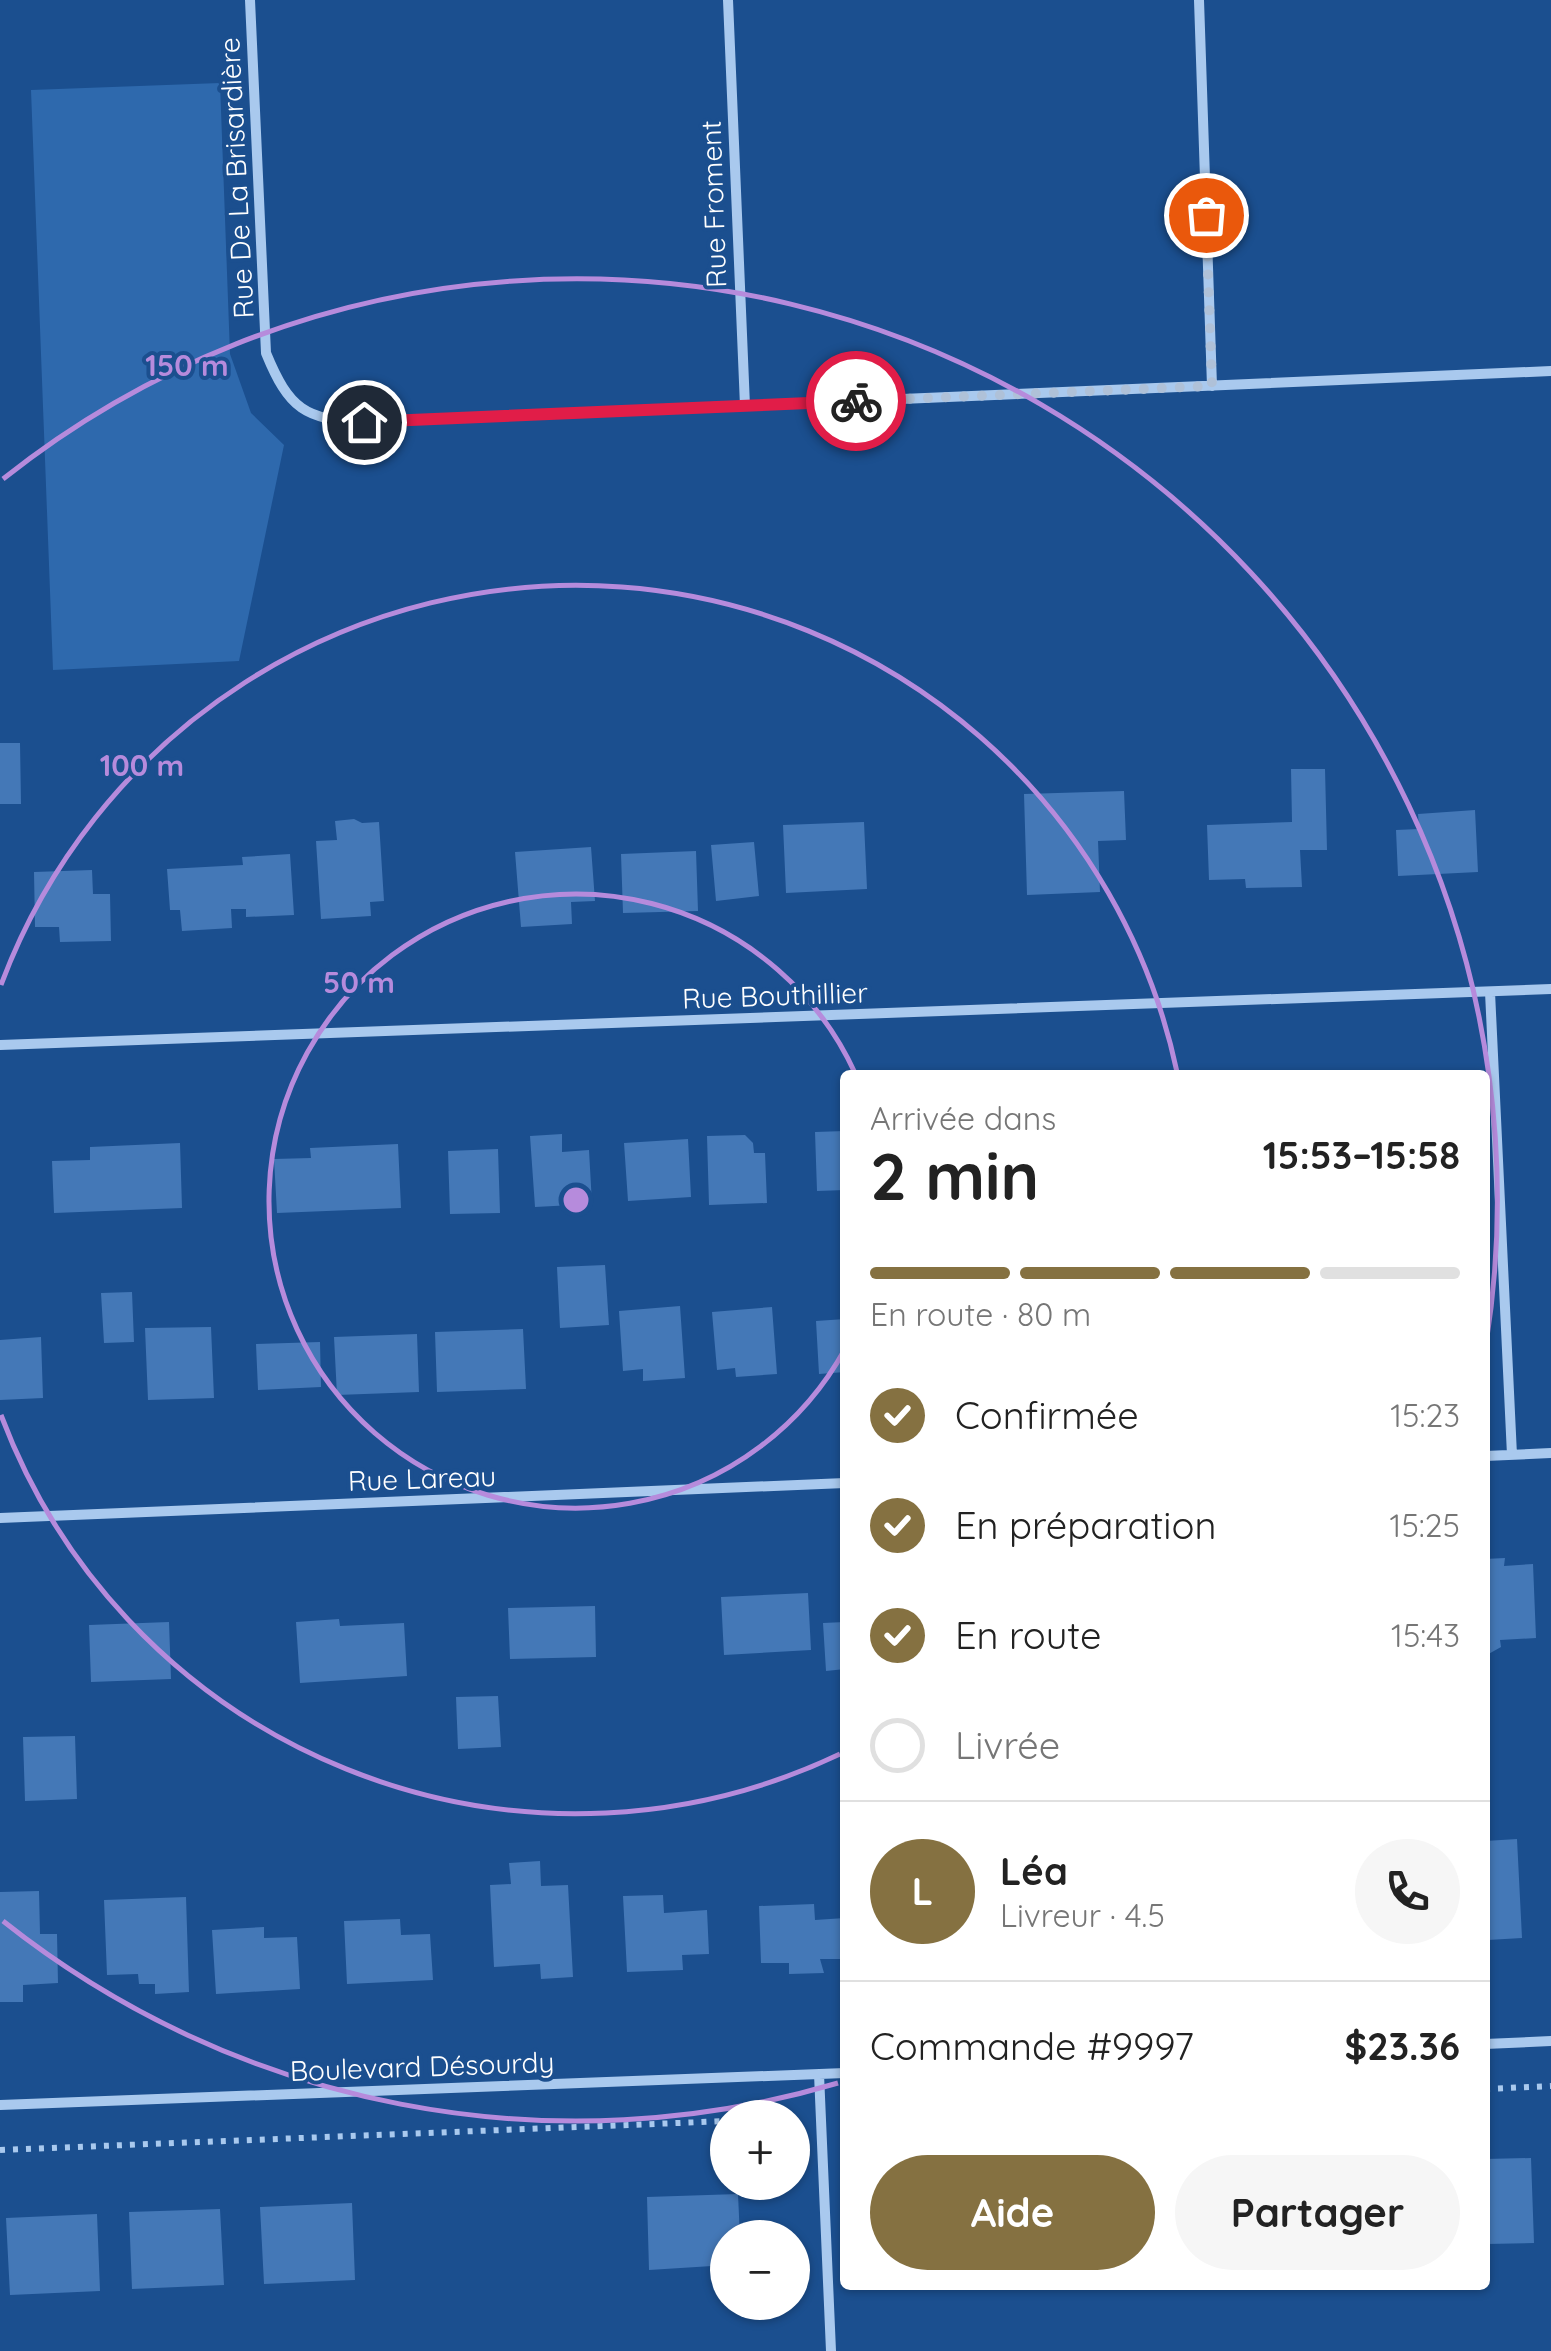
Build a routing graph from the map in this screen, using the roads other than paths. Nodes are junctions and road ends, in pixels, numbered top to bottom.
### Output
1 (250, 0) edge
2 (728, 0) edge
3 (1199, 0) edge
4 (1551, 372) edge
5 (1212, 386) junction
6 (745, 406) junction
7 (1551, 989) edge
8 (1490, 992) junction
9 (0, 1045) edge
10 (1551, 1454) edge
11 (1512, 1455) junction
12 (1490, 1456) edge
13 (840, 1483) edge
14 (0, 1518) edge
15 (1551, 2041) edge
16 (1490, 2044) edge
17 (840, 2073) edge
18 (820, 2074) junction
19 (0, 2105) edge
20 (831, 2351) edge

1 - 6 street, Rue De La Brisardière
2 - 6 street, Rue Froment
3 - 5 street
4 - 5 street, Rue De La Brisardière
5 - 6 street, Rue De La Brisardière
7 - 8 street, Rue Bouthillier
8 - 9 street, Rue Bouthillier
8 - 11 street
10 - 11 street
11 - 12 street
13 - 14 street, Rue Lareau
15 - 16 street
17 - 18 street, Boulevard Désourdy
18 - 19 street, Boulevard Désourdy
18 - 20 street

